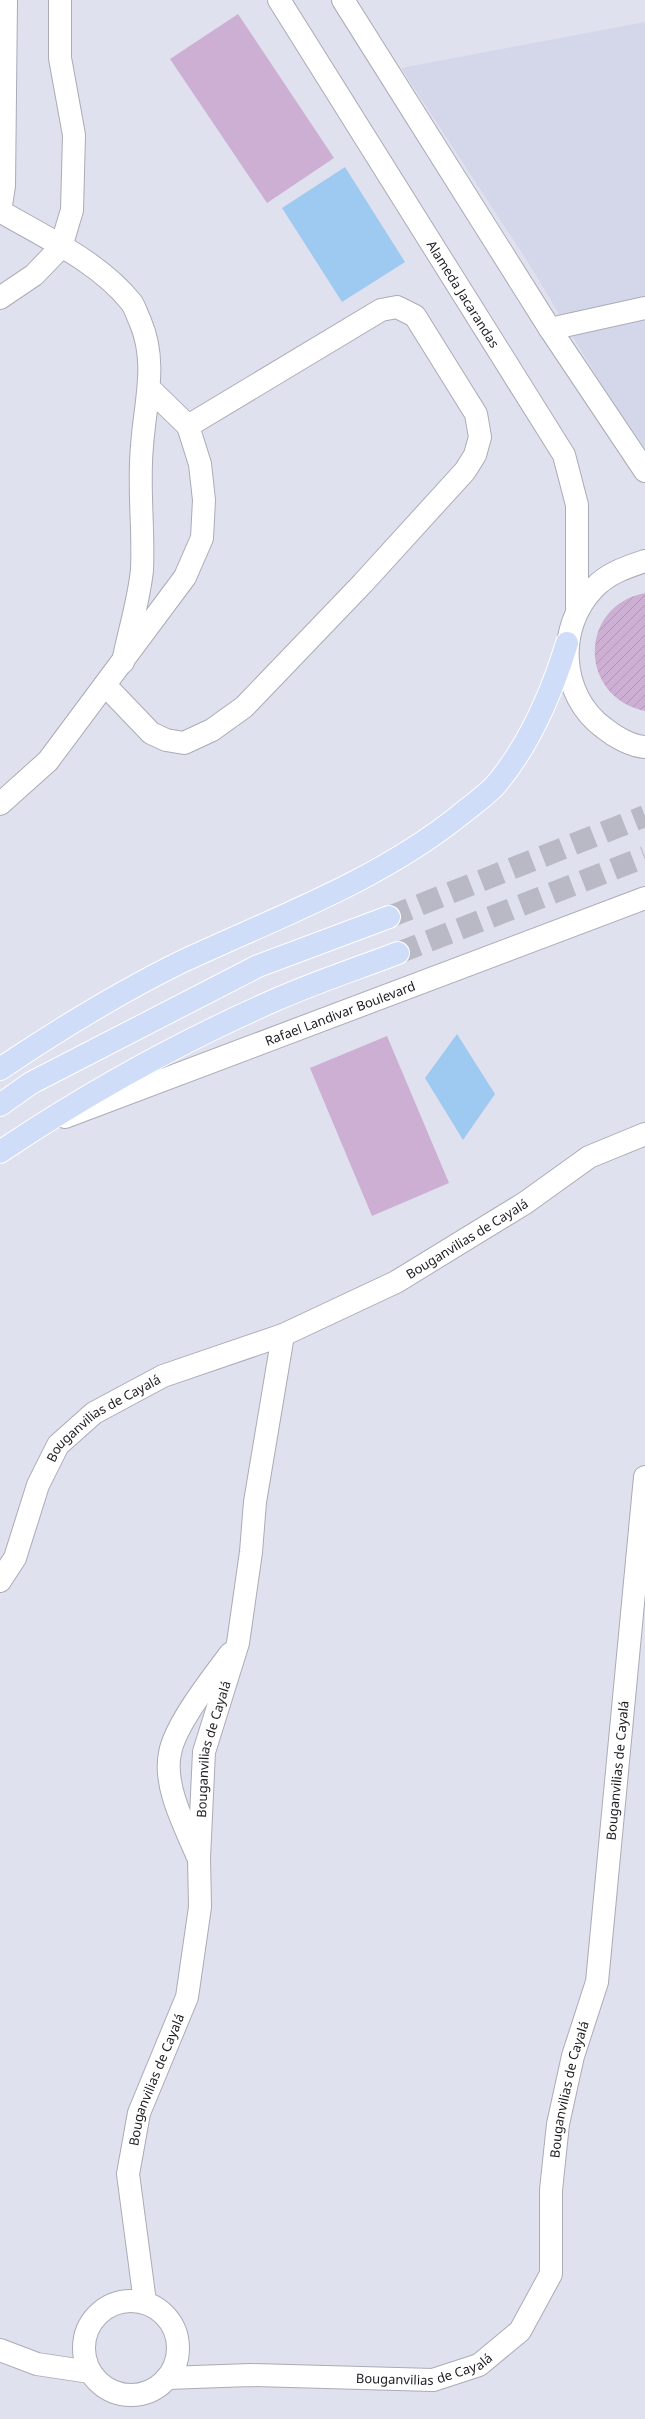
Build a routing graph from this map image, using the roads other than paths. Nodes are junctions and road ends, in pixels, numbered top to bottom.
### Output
1 (6, 0) edge
2 (60, 0) edge
3 (279, 0) edge
4 (342, 0) edge
5 (0, 211) edge
6 (61, 247) junction
7 (0, 298) edge
8 (645, 308) edge
9 (550, 329) junction
10 (150, 389) junction
11 (188, 426) junction
12 (645, 472) edge
13 (645, 561) edge
14 (576, 611) junction
15 (567, 643) junction
16 (123, 662) junction
17 (105, 685) junction
18 (645, 747) edge
19 (0, 804) edge
20 (645, 898) edge
21 (390, 917) tunnel mouth
22 (398, 953) tunnel mouth
23 (0, 1069) edge
24 (0, 1105) edge
25 (36, 1128) junction
26 (645, 1134) edge
27 (0, 1152) edge
28 (284, 1335) junction
29 (645, 1477) edge
30 (0, 1581) edge
31 (238, 1643) junction
32 (199, 1858) junction
33 (146, 2302) junction
34 (0, 2350) edge
35 (90, 2372) junction
36 (167, 2378) junction

1 - 5 street
2 - 6 street
3 - 14 street, Alameda Jacarandas
4 - 9 street
5 - 6 street
6 - 7 street
6 - 10 street
8 - 9 street
9 - 12 street
10 - 11 street
10 - 16 street
11 - 16 street
11 - 17 street
13 - 14 street
14 - 15 street
15 - 18 street
15 - 23 main road
16 - 17 street
17 - 19 street
20 - 25 street, Rafael Landivar Boulevard
21 - 24 main road
22 - 25 main road, Rafael Landivar Boulevard
25 - 27 main road, Rafael Landivar Boulevard
26 - 28 street, Bouganvilias de Cayalá
28 - 30 street, Bouganvilias de Cayalá
28 - 31 street, Bouganvilias de Cayalá
29 - 36 street, Bouganvilias de Cayalá
31 - 32 street, Bouganvilias de Cayalá
31 - 32 street, Bouganvilias de Cayalá
32 - 33 street, Bouganvilias de Cayalá
33 - 35 street
33 - 36 street
34 - 35 street
35 - 36 street

